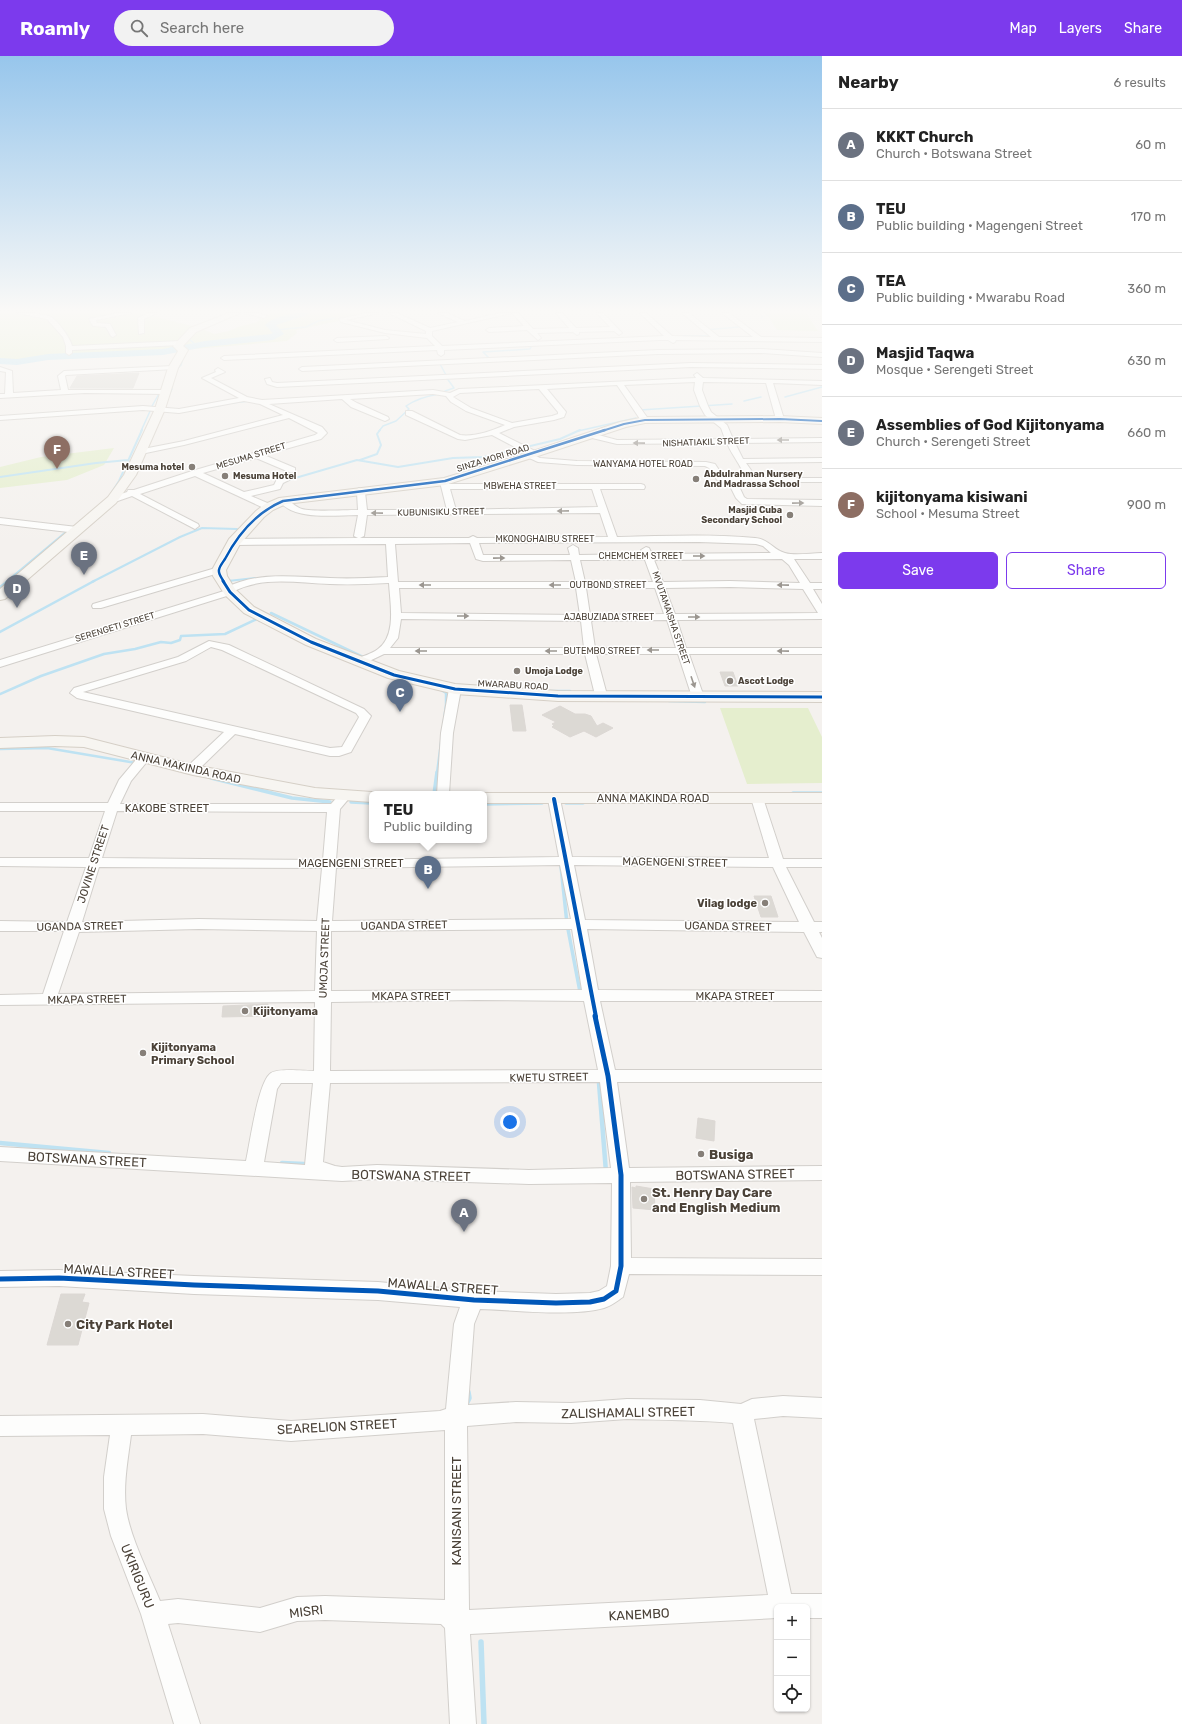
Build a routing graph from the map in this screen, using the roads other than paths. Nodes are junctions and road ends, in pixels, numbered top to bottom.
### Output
1 (9, 391) edge
2 (64, 391) joint
3 (74, 391) edge
4 (142, 391) edge
5 (231, 391) edge
6 (375, 391) edge
7 (459, 391) joint
8 (463, 391) edge
9 (544, 391) edge
10 (625, 391) edge
11 (698, 391) edge
12 (772, 391) edge
13 (166, 392) joint
14 (9, 395) junction
15 (450, 395) junction
16 (0, 396) edge
17 (377, 396) junction
18 (343, 397) junction
19 (244, 399) junction
20 (262, 402) junction
21 (160, 409) junction
22 (409, 413) dead end
23 (289, 416) junction
24 (0, 418) edge
25 (385, 419) dead end
26 (715, 419) junction
27 (780, 419) junction
28 (645, 420) junction
29 (822, 421) edge
30 (512, 425) junction
31 (495, 432) junction
32 (591, 435) junction
33 (822, 440) edge
34 (731, 441) junction
35 (141, 452) junction
36 (256, 455) junction
37 (531, 455) junction
38 (740, 460) junction
39 (822, 460) edge
40 (292, 470) dead end
41 (195, 473) junction
42 (287, 479) dead end
43 (730, 480) junction
44 (750, 480) junction
45 (822, 480) edge
46 (445, 483) junction
47 (595, 487) junction
48 (641, 487) dead end
49 (359, 491) junction
50 (131, 492) junction
51 (243, 495) junction
52 (112, 500) junction
53 (283, 501) junction
54 (822, 503) edge
55 (269, 508) junction
56 (602, 510) junction
57 (452, 512) junction
58 (363, 513) junction
59 (4, 522) edge
60 (196, 526) dead end
61 (0, 529) edge
62 (77, 530) junction
63 (359, 536) dead end
64 (473, 539) junction
65 (570, 539) junction
66 (390, 540) junction
67 (613, 540) junction
68 (642, 540) junction
69 (234, 542) junction
70 (648, 556) junction
71 (784, 556) junction
72 (822, 556) edge
73 (576, 557) junction
74 (219, 570) junction
75 (394, 582) junction
76 (581, 585) junction
77 (660, 585) junction
78 (808, 586) junction
79 (822, 586) edge
80 (229, 591) junction
81 (0, 596) edge
82 (97, 606) dead end
83 (822, 612) edge
84 (396, 616) junction
85 (822, 616) edge
86 (670, 617) junction
87 (585, 618) junction
88 (682, 650) junction
89 (382, 651) junction
90 (590, 651) junction
91 (822, 651) edge
92 (360, 662) junction
93 (0, 664) edge
94 (455, 689) junction
95 (601, 695) junction
96 (698, 697) junction
97 (822, 697) edge
98 (232, 730) junction
99 (0, 743) edge
100 (144, 758) junction
101 (193, 770) junction
102 (443, 791) edge
103 (369, 797) edge
104 (487, 798) edge
105 (757, 798) junction
106 (822, 798) edge
107 (554, 799) junction
108 (340, 802) junction
109 (0, 807) edge
110 (112, 808) junction
111 (566, 861) junction
112 (0, 862) edge
113 (95, 863) junction
114 (822, 863) edge
115 (330, 864) junction
116 (778, 864) junction
117 (579, 924) junction
118 (0, 926) edge
119 (72, 926) junction
120 (324, 926) junction
121 (815, 927) edge
122 (822, 953) edge
123 (592, 995) junction
124 (822, 996) edge
125 (323, 997) junction
126 (49, 999) junction
127 (0, 1000) edge
128 (608, 1076) junction
129 (822, 1076) edge
130 (322, 1078) junction
131 (0, 1154) edge
132 (254, 1168) junction
133 (822, 1173) edge
134 (342, 1174) junction
135 (621, 1175) junction
136 (621, 1266) junction
137 (822, 1267) edge
138 (0, 1279) edge
139 (474, 1300) junction
140 (822, 1408) edge
141 (742, 1414) junction
142 (456, 1418) junction
143 (122, 1425) junction
144 (0, 1426) edge
145 (782, 1604) edge
146 (774, 1606) edge
147 (810, 1606) edge
148 (822, 1606) edge
149 (153, 1614) junction
150 (457, 1622) junction
151 (187, 1724) edge
152 (463, 1724) edge

1 - 14 street
2 - 3 street
2 - 14 street
4 - 13 street
5 - 19 street
6 - 17 street
7 - 8 street
7 - 15 street
9 - 30 street
10 - 28 street
11 - 26 street
12 - 27 street
13 - 21 street
14 - 16 street
15 - 17 street
15 - 30 street
17 - 18 street
18 - 20 street
18 - 25 street
19 - 20 street
19 - 21 street
20 - 23 street, MESUMA STREET
21 - 24 street
21 - 35 street
22 - 31 street
23 - 35 street
23 - 36 street, MESUMA STREET
26 - 27 street, SINZA MORI ROAD
26 - 28 street, SINZA MORI ROAD
26 - 34 street
27 - 29 street, SINZA MORI ROAD
28 - 32 street, SINZA MORI ROAD
30 - 31 street
31 - 37 street
34 -> 32 street, NISHATIAKIL STREET
32 - 37 street, SINZA MORI ROAD
33 -> 34 street, NISHATIAKIL STREET
34 - 38 street
35 - 52 street
36 - 40 street
36 - 41 street, MESUMA STREET
37 - 43 street, WANYAMA HOTEL ROAD
37 - 46 street, SINZA MORI ROAD
38 - 39 street
38 - 44 street
41 - 50 street, MESUMA STREET
41 - 51 street
42 - 51 street
43 - 44 street
43 -> 54 street
44 - 45 street
46 - 47 street, MBWEHA STREET
46 - 49 street, SINZA MORI ROAD
46 - 57 street
47 - 48 street, MBWEHA STREET
47 - 56 street
49 - 53 street, SINZA MORI ROAD
49 - 58 street
50 - 52 street, MESUMA STREET
50 - 60 street
51 - 55 street
52 - 62 street
53 - 55 street, SINZA MORI ROAD
53 - 58 street, KUBUNISIKU STREET
55 - 69 street, SINZA MORI ROAD
56 -> 57 street, KUBUNISIKU STREET
56 - 67 street
57 -> 58 street, KUBUNISIKU STREET
58 - 63 street
59 - 61 street
59 - 62 street
62 - 81 street
64 - 65 street, MKONOGHAIBU STREET
64 - 66 street, MKONOGHAIBU STREET
64 -> 73 street, CHEMCHEM STREET
65 - 67 street, MKONOGHAIBU STREET
65 - 73 street
66 - 69 street, MKONOGHAIBU STREET
66 - 75 street
67 - 68 street, MKONOGHAIBU STREET
68 - 70 street, MVUTAMAISHA STREET
68 - 71 street, MKONOGHAIBU STREET
69 - 74 street, SINZA MORI ROAD
70 -> 71 street, CHEMCHEM STREET
70 - 73 street, CHEMCHEM STREET
70 - 77 street, MVUTAMAISHA STREET
71 - 72 street, CHEMCHEM STREET
71 - 78 street, MKONOGHAIBU STREET
73 - 76 street
74 - 80 street
74 - 82 street
76 -> 75 street, OUTBOND STREET
75 - 80 street, OUTBOND STREET
75 - 84 street
76 - 77 street, OUTBOND STREET
76 - 87 street
78 -> 77 street, OUTBOND STREET
77 - 86 street, MVUTAMAISHA STREET
78 - 79 street, OUTBOND STREET
78 - 83 street, MKONOGHAIBU STREET
80 - 92 street, MWARABU ROAD
80 - 93 street, SERENGETI STREET
84 -> 87 street, AJABUZIADA STREET
84 - 89 street
86 -> 85 street, AJABUZIADA STREET
86 - 87 street, AJABUZIADA STREET
86 - 88 street, MVUTAMAISHA STREET
87 - 90 street
88 -> 90 street, BUTEMBO STREET
91 -> 88 street, BUTEMBO STREET
88 -> 96 street, MVUTAMAISHA STREET
90 -> 89 street, BUTEMBO STREET
89 - 92 street
90 - 95 street
92 - 94 street, MWARABU ROAD
94 - 95 street, MWARABU ROAD
94 - 102 street
95 - 96 street, MWARABU ROAD
96 - 97 street, MWARABU ROAD
98 - 98 street
98 - 101 street
99 - 100 street, ANNA MAKINDA ROAD
100 - 101 street, ANNA MAKINDA ROAD
100 - 110 street, JOVINE STREET
101 - 108 street, ANNA MAKINDA ROAD
103 - 108 street, ANNA MAKINDA ROAD
104 - 107 street, ANNA MAKINDA ROAD
105 - 106 street, ANNA MAKINDA ROAD
105 - 107 street, ANNA MAKINDA ROAD
105 - 116 street
107 - 111 street, MAWALLA STREET
108 - 110 street, KAKOBE STREET
108 - 115 street, UMOJA STREET
109 - 110 street, KAKOBE STREET
110 - 113 street, JOVINE STREET
111 - 115 street, MAGENGENI STREET
111 - 116 street, MAGENGENI STREET
111 - 117 street, MAWALLA STREET
112 - 113 street, MAGENGENI STREET
113 - 115 street, MAGENGENI STREET
113 - 119 street, JOVINE STREET
114 - 116 street, MAGENGENI STREET
115 - 120 street, UMOJA STREET
116 - 121 street
117 - 120 street, UGANDA STREET
117 - 121 street, UGANDA STREET
117 - 123 street, MAWALLA STREET
118 - 119 street, UGANDA STREET
119 - 120 street, UGANDA STREET
119 - 126 street, JOVINE STREET
120 - 125 street, UMOJA STREET
121 - 122 street
123 - 124 street, MKAPA STREET
123 - 125 street, MKAPA STREET
123 - 128 street, MAWALLA STREET
125 - 126 street, MKAPA STREET
125 - 130 street, UMOJA STREET
126 - 127 street, MKAPA STREET
128 - 129 street, KWETU STREET
128 - 130 street, KWETU STREET
128 - 135 street, MAWALLA STREET
130 - 132 street, KWETU STREET
130 - 134 street, UMOJA STREET
131 - 132 street, BOTSWANA STREET
132 - 134 street, BOTSWANA STREET
133 - 135 street, BOTSWANA STREET
134 - 135 street, BOTSWANA STREET
135 - 136 street, MAWALLA STREET
136 - 137 street
136 - 139 street, MAWALLA STREET
138 - 139 street, MAWALLA STREET
139 - 142 street, KANISANI STREET
140 - 141 street, ZALISHAMALI STREET
141 - 142 street, ZALISHAMALI STREET
141 - 145 street
142 - 143 street, SEARELION STREET
142 - 150 street, KANISANI STREET
143 - 144 street, SEARELION STREET
143 - 149 street, UKIRIGURU
146 - 150 street, KANEMBO
147 - 148 street, KANEMBO
149 - 150 street, MISRI
149 - 151 street, UKIRIGURU
150 - 152 street, KANISANI STREET

